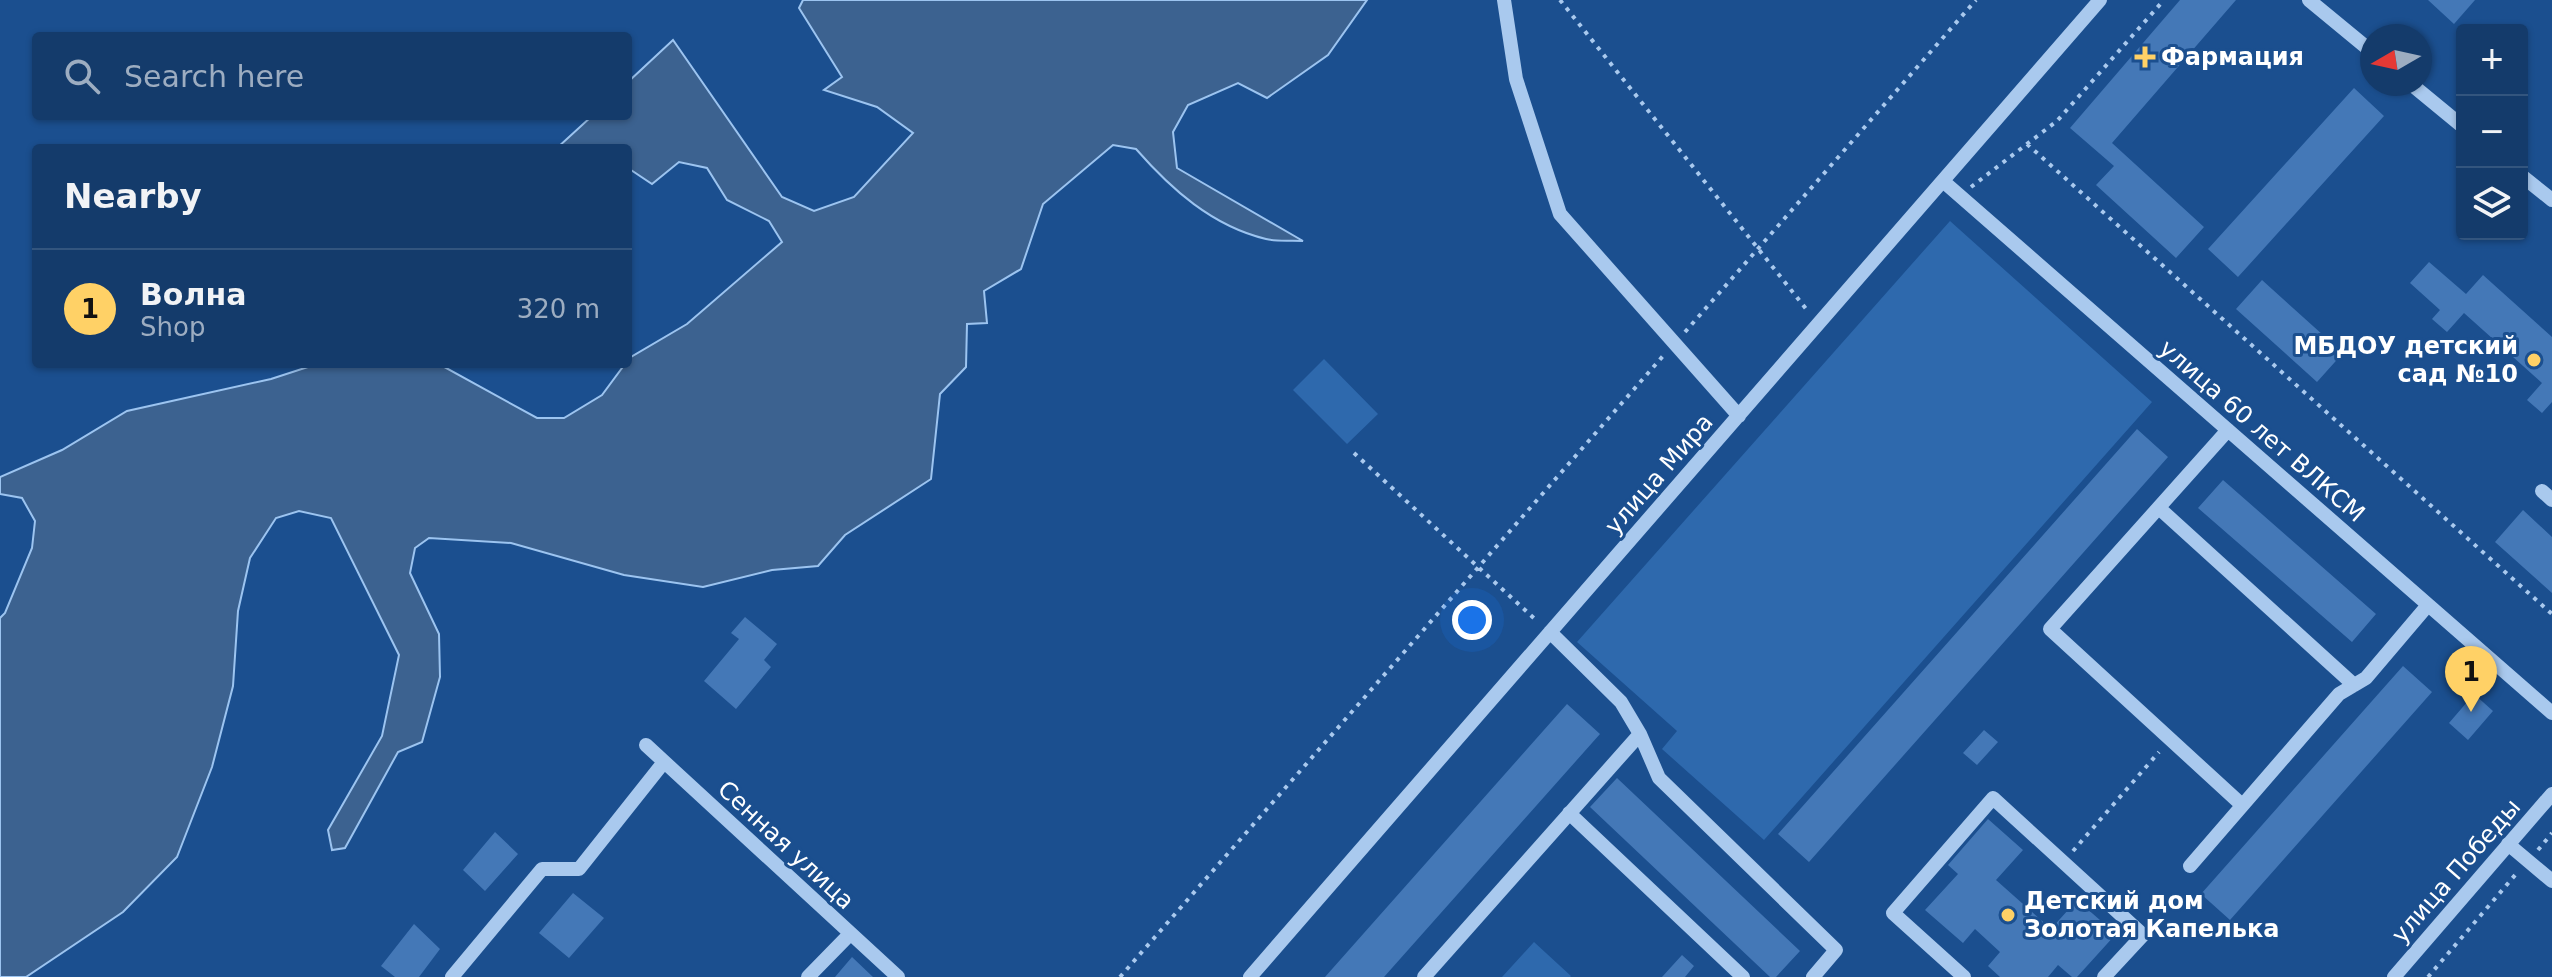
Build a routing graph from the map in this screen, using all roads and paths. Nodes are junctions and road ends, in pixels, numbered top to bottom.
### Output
1 (1504, 0) edge
2 (1560, 0) edge
3 (1976, 0) edge
4 (2100, 0) edge
5 (2164, 0) edge
6 (2309, 0) edge
7 (2360, 42) edge
8 (2426, 96) edge
9 (2456, 121) edge
10 (2027, 144) junction
11 (2528, 181) edge
12 (1944, 182) junction
13 (1959, 196) junction
14 (2552, 200) edge
15 (1758, 249) junction
16 (1819, 325) junction
17 (1675, 344) junction
18 (1739, 416) junction
19 (2228, 430) junction
20 (1354, 453) dead end
21 (2159, 508) junction
22 (1478, 569) junction
23 (2428, 605) junction
24 (2552, 614) edge
25 (1550, 632) junction
26 (2354, 685) junction
27 (2552, 713) edge
28 (1640, 734) junction
29 (2170, 738) junction
30 (646, 745) dead end
31 (664, 762) junction
32 (2552, 794) edge
33 (2242, 805) junction
34 (1569, 813) junction
35 (2552, 833) edge
36 (2508, 844) junction
37 (2528, 861) junction
38 (2063, 862) junction
39 (2190, 866) dead end
40 (2552, 881) edge
41 (850, 934) junction
42 (452, 977) edge
43 (808, 977) edge
44 (898, 977) edge
45 (1120, 977) edge
46 (1250, 977) edge
47 (1424, 977) edge
48 (1743, 977) edge
49 (1813, 977) edge
50 (1964, 977) edge
51 (2104, 977) edge
52 (2394, 977) edge
53 (2428, 977) edge

1 - 17 street
2 - 15 path
3 - 15 path
4 - 12 street, улица Мира
5 - 10 path
6 - 7 street
8 - 9 street
10 - 13 path
10 - 24 path
11 - 14 street
12 - 13 street, улица 60 лет ВЛКСМ
12 - 16 street, улица Мира
13 - 19 street, улица 60 лет ВЛКСМ
15 - 16 path
15 - 17 path
16 - 18 street, улица Мира
17 - 18 street
17 - 22 path
18 - 25 street, улица Мира
19 - 21 street
19 - 23 street, улица 60 лет ВЛКСМ
20 - 22 path
21 - 26 street
21 - 29 street
22 - 25 path
22 - 45 path
23 - 26 street
23 - 27 street, улица 60 лет ВЛКСМ
25 - 28 street
25 - 46 street, улица Мира
26 - 33 street
28 - 34 street
28 - 49 street
29 - 33 street
29 - 38 path
30 - 31 street, Сенная улица
31 - 41 street, Сенная улица
31 - 42 street
32 - 36 street, улица Победы
33 - 39 street
34 - 47 street
34 - 48 street
35 - 37 path
36 - 37 street
36 - 52 street, улица Победы
37 - 40 street
37 - 53 path
38 - 50 street
38 - 51 street
41 - 43 street
41 - 44 street, Сенная улица

